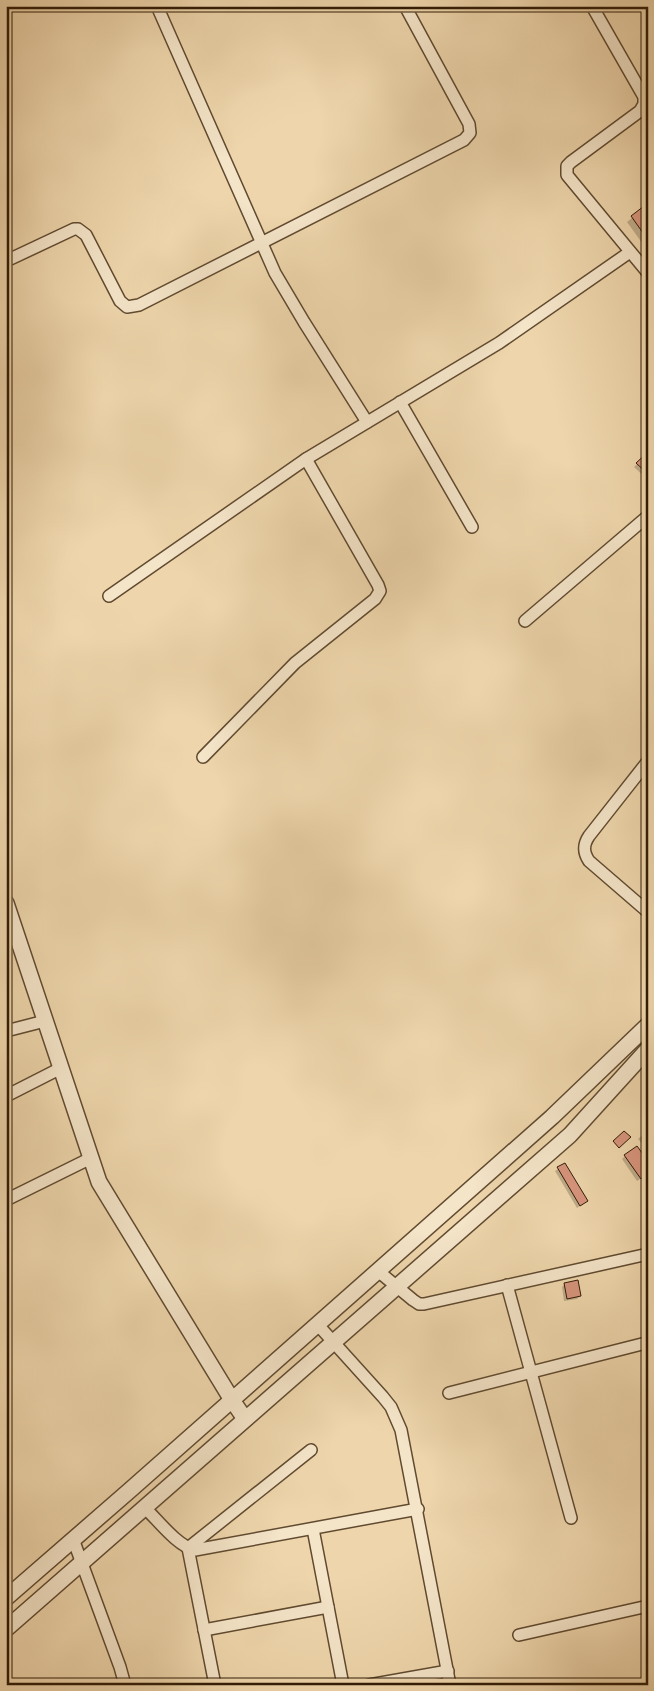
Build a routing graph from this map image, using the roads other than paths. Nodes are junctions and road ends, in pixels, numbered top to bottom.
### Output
1 (158, 6) edge
2 (405, 6) edge
3 (592, 6) edge
4 (261, 242) junction
5 (630, 252) junction
6 (6, 261) edge
7 (648, 273) edge
8 (400, 402) junction
9 (367, 422) junction
10 (306, 459) junction
11 (648, 516) edge
12 (472, 527) dead end
13 (109, 596) dead end
14 (525, 621) dead end
15 (203, 757) dead end
16 (648, 761) edge
17 (6, 903) edge
18 (648, 912) edge
19 (46, 1020) junction
20 (648, 1025) edge
21 (6, 1031) edge
22 (645, 1058) edge
23 (61, 1068) junction
24 (6, 1096) edge
25 (91, 1158) junction
26 (6, 1200) edge
27 (648, 1254) edge
28 (378, 1271) junction
29 (507, 1285) junction
30 (396, 1286) junction
31 (318, 1325) junction
32 (334, 1342) junction
33 (646, 1343) dead end
34 (531, 1372) junction
35 (450, 1393) dead end
36 (232, 1400) junction
37 (245, 1419) junction
38 (311, 1450) dead end
39 (144, 1507) junction
40 (418, 1510) junction
41 (571, 1518) dead end
42 (313, 1529) junction
43 (73, 1539) junction
44 (188, 1548) junction
45 (82, 1562) junction
46 (6, 1598) edge
47 (648, 1606) edge
48 (328, 1607) junction
49 (6, 1629) edge
50 (204, 1630) junction
51 (519, 1635) dead end
52 (448, 1671) junction
53 (125, 1685) edge
54 (215, 1685) edge
55 (343, 1685) edge
56 (369, 1685) edge
57 (450, 1685) edge

1 - 4 street
2 - 4 street
3 - 5 street
4 - 6 street
4 - 9 street
5 - 7 street
5 - 8 street
8 - 9 street
8 - 12 street
9 - 10 street
10 - 13 street
10 - 15 street
11 - 14 street
16 - 18 street
17 - 19 street
19 - 21 street
19 - 23 street
20 - 28 street
22 - 30 street
23 - 24 street
23 - 25 street
25 - 26 street
25 - 36 street
27 - 29 street
28 - 30 street
28 - 31 street
29 - 30 street
29 - 34 street
30 - 32 street
31 - 32 street
31 - 36 street
32 - 37 street
32 - 40 street
33 - 34 street
34 - 35 street
34 - 41 street
36 - 37 street
36 - 43 street
37 - 39 street
38 - 44 street
39 - 44 street
39 - 45 street
40 - 42 street
40 - 52 street
42 - 44 street
42 - 48 street
43 - 45 street
43 - 46 street
44 - 50 street
45 - 49 street
45 - 53 street
47 - 51 street
48 - 50 street
48 - 55 street
50 - 54 street
52 - 56 street
52 - 57 street

